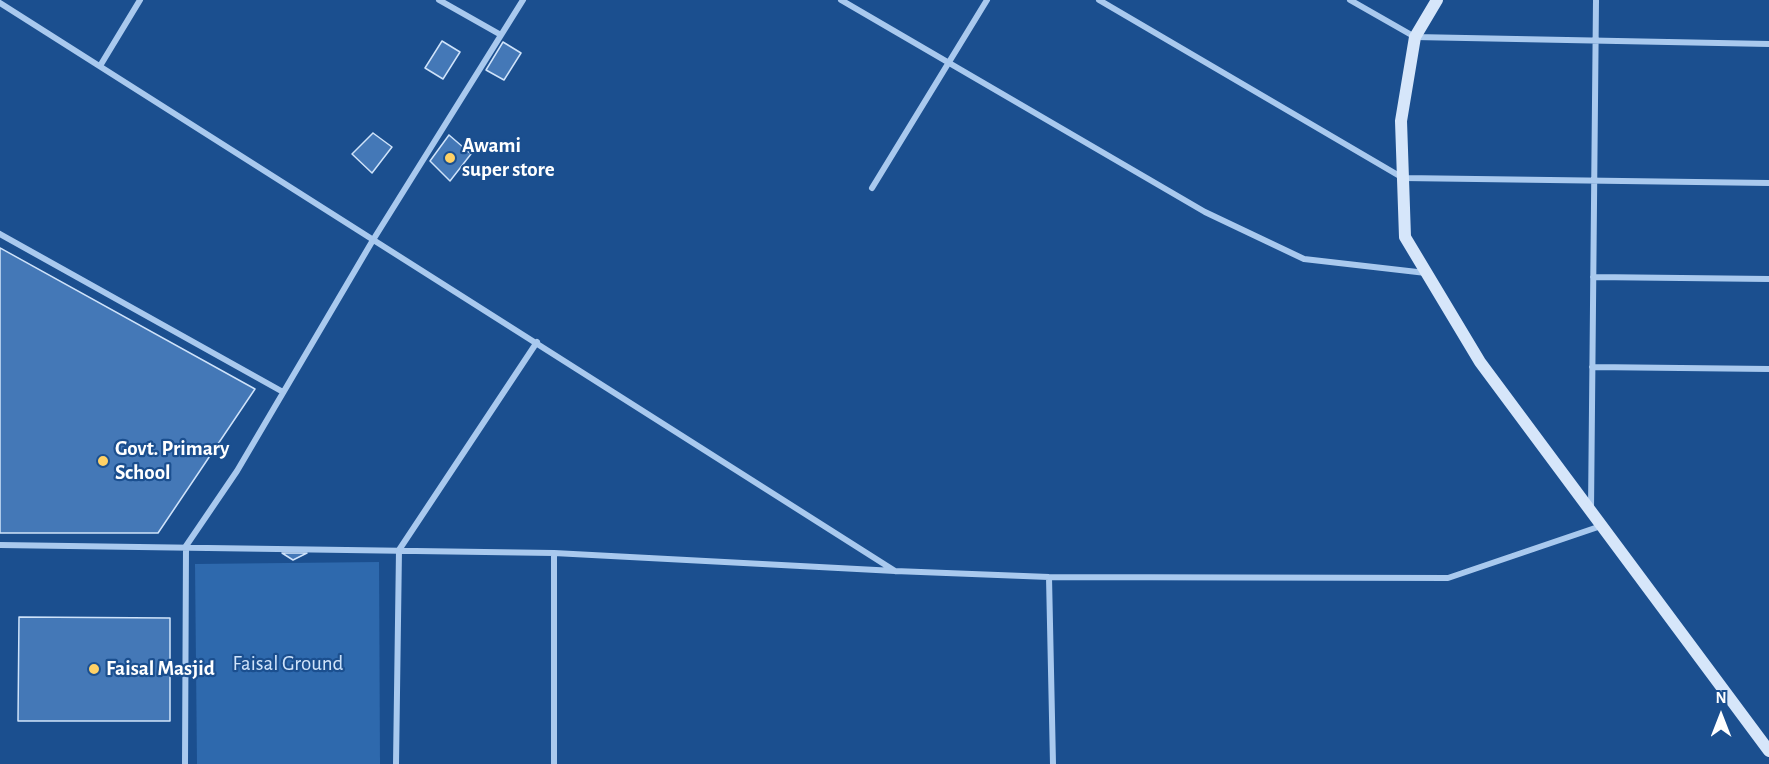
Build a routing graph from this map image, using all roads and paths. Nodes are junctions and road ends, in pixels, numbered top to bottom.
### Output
1 (140, 0) edge
2 (439, 0) edge
3 (523, 0) edge
4 (842, 0) edge
5 (987, 0) edge
6 (1099, 0) edge
7 (1350, 0) edge
8 (1437, 0) edge
9 (1596, 0) edge
10 (0, 3) edge
11 (501, 35) junction
12 (1415, 37) junction
13 (1596, 41) junction
14 (1769, 44) edge
15 (949, 63) junction
16 (100, 66) junction
17 (1403, 178) junction
18 (1595, 181) junction
19 (1769, 183) edge
20 (872, 188) dead end
21 (0, 234) edge
22 (373, 240) junction
23 (1427, 273) junction
24 (1593, 277) junction
25 (1769, 279) edge
26 (537, 342) junction
27 (1592, 367) junction
28 (1769, 369) edge
29 (284, 392) junction
30 (1591, 511) junction
31 (1602, 526) junction
32 (0, 545) edge
33 (186, 546) junction
34 (399, 550) junction
35 (554, 553) junction
36 (895, 571) junction
37 (1049, 577) junction
38 (1769, 750) edge
39 (185, 764) edge
40 (396, 764) edge
41 (554, 764) edge
42 (1053, 764) edge

1 - 16 street
2 - 11 street
3 - 11 street
4 - 15 street
5 - 15 street
6 - 17 street
7 - 12 street
8 - 12 street
9 - 13 street
10 - 16 street
11 - 22 street
12 - 13 street
12 - 17 street
13 - 14 street
13 - 18 street
15 - 20 street
15 - 23 street
16 - 22 street
17 - 18 street
17 - 23 street
18 - 19 street
18 - 24 street
21 - 29 street
22 - 26 street
22 - 29 street
23 - 30 street
24 - 25 street
24 - 27 street
26 - 34 street
26 - 36 street
27 - 28 street
27 - 30 street
29 - 33 street
30 - 31 street
31 - 37 street
31 - 38 street
32 - 33 street
33 - 34 street
33 - 39 street
34 - 35 street
34 - 40 street
35 - 36 street
35 - 41 street
36 - 37 street
37 - 42 street

